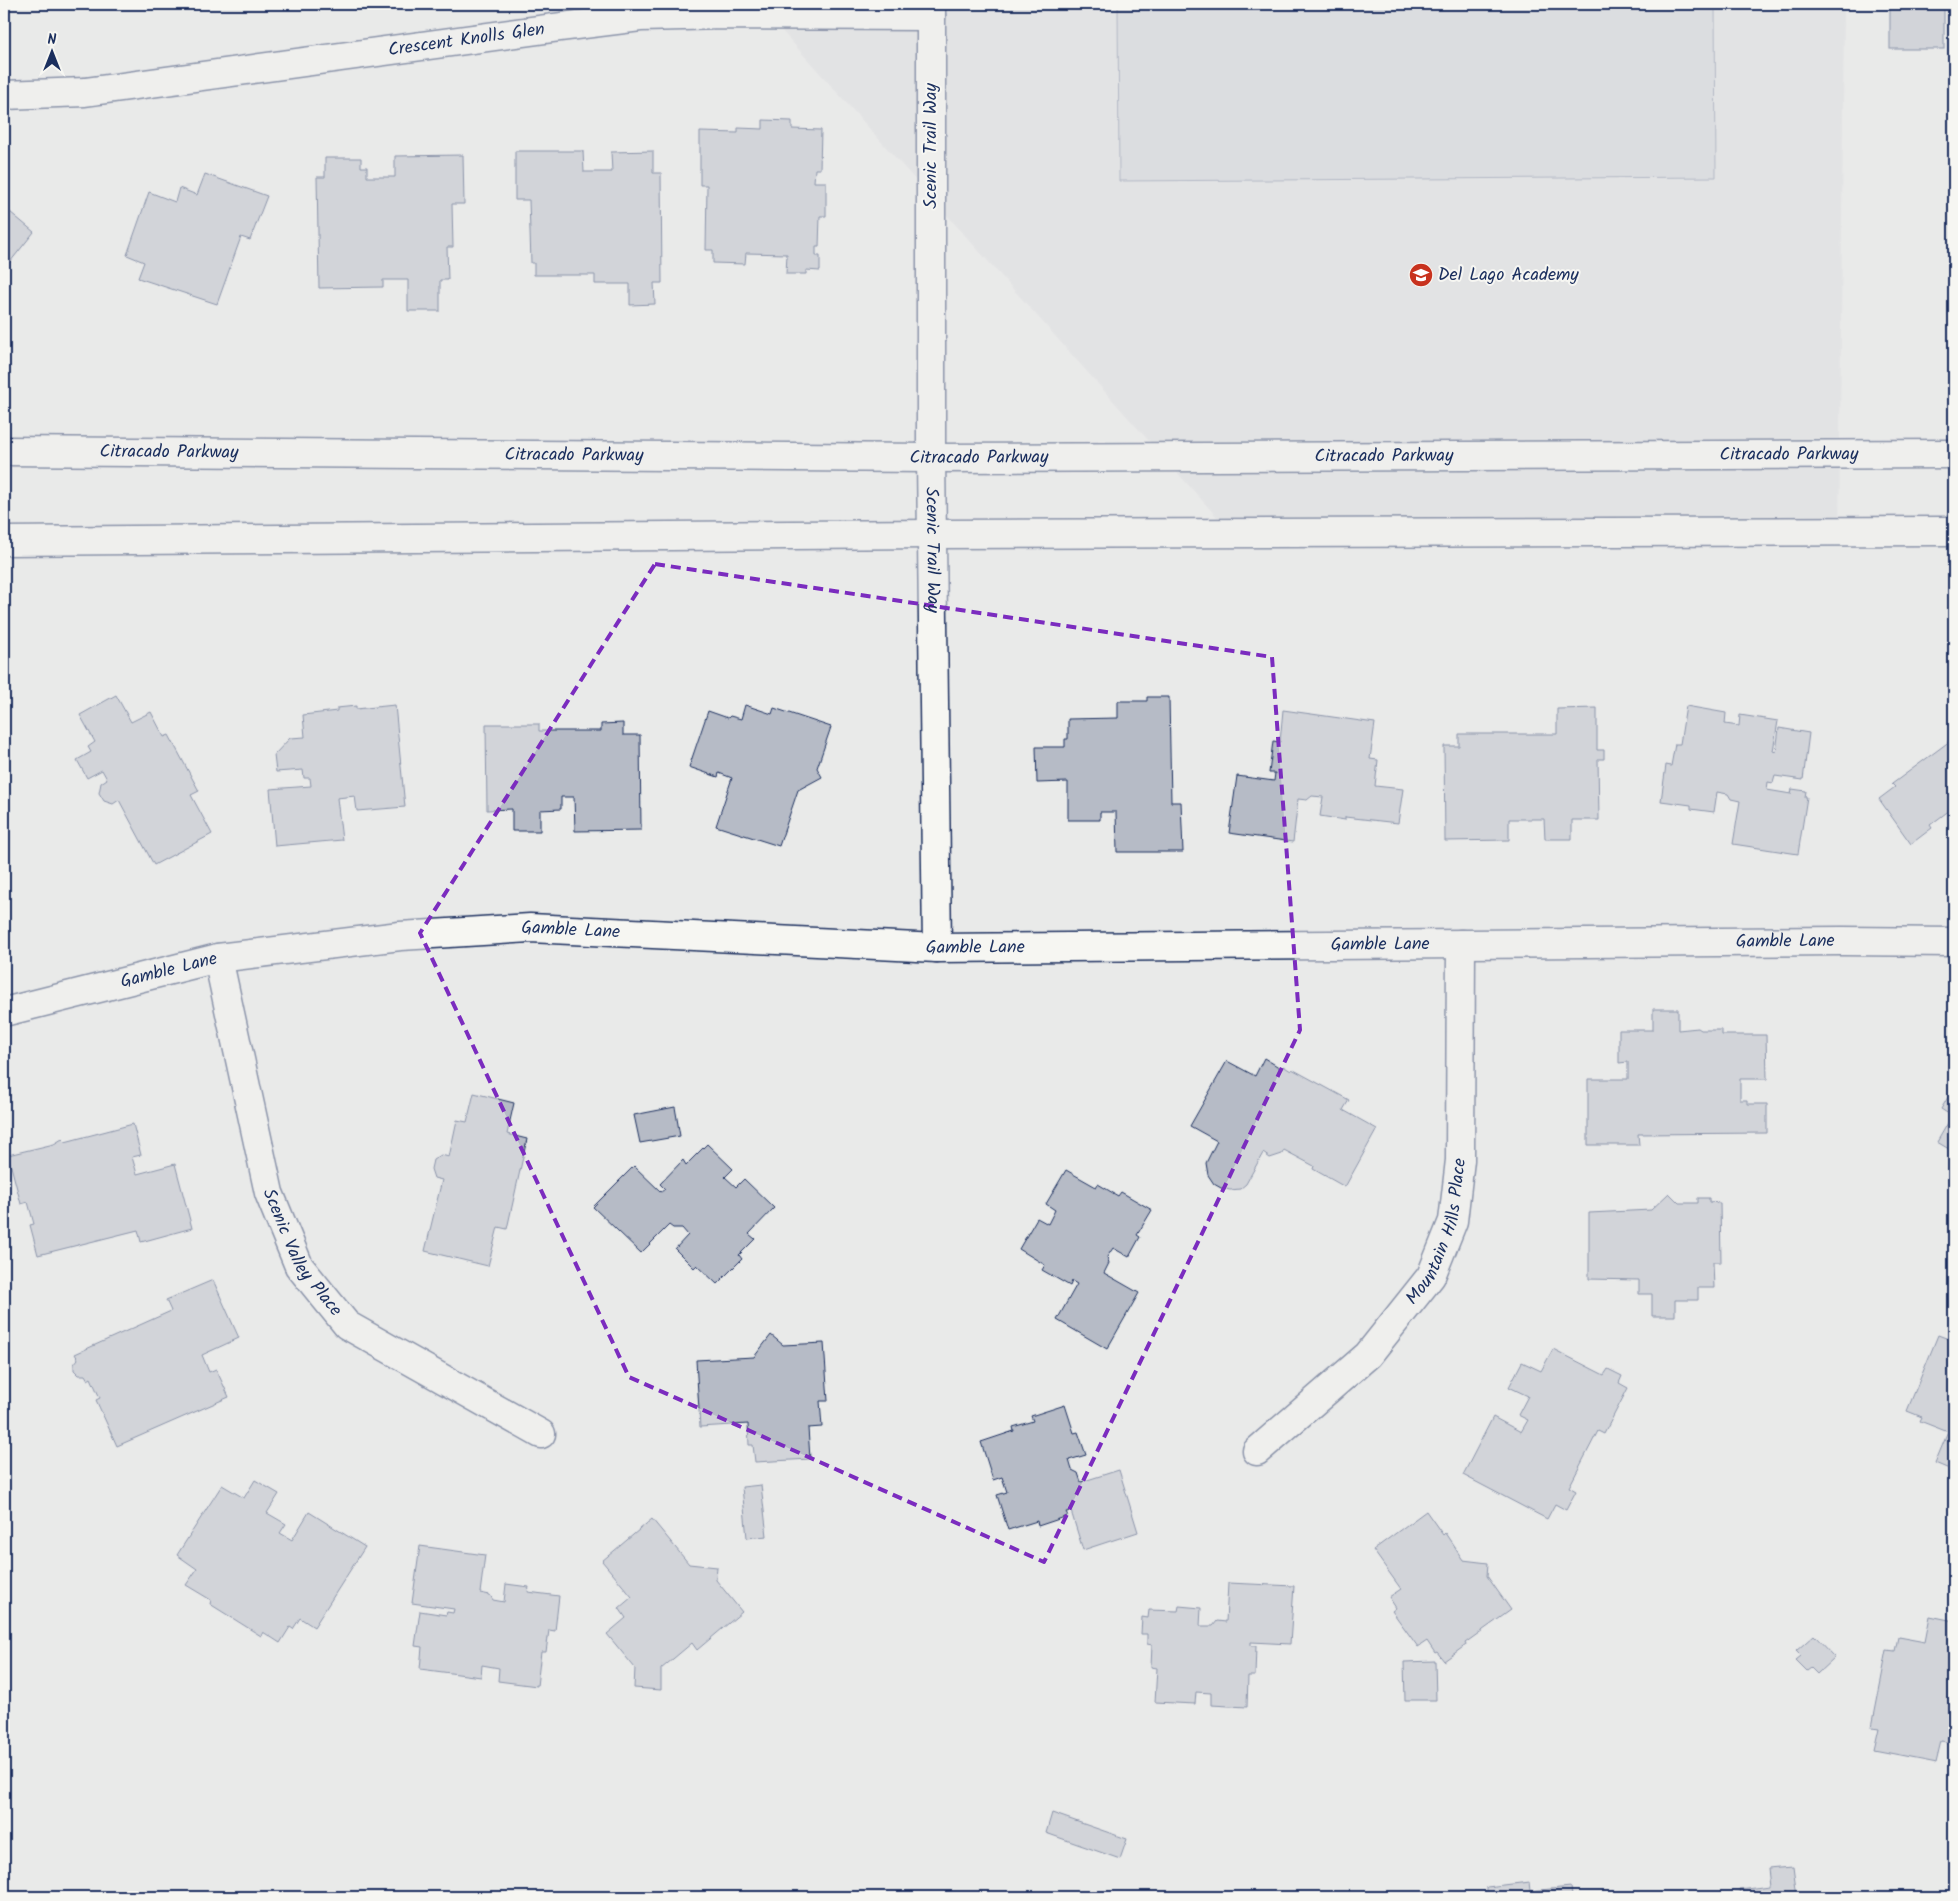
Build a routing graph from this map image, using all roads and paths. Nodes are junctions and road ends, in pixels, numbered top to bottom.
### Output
1 (931, 10) edge
2 (4, 95) edge
3 (4, 451) edge
4 (1954, 454) edge
5 (931, 458) junction
6 (1954, 531) edge
7 (932, 534) junction
8 (4, 541) edge
9 (1954, 942) edge
10 (1461, 944) junction
11 (937, 948) junction
12 (218, 958) junction
13 (4, 1012) edge
14 (542, 1434) dead end
15 (1257, 1451) dead end

1 - 2 street, Crescent Knolls Glen
1 - 5 street, Scenic Trail Way
3 - 5 street, Citracado Parkway
4 - 5 street, Citracado Parkway
5 - 7 street, Scenic Trail Way
6 - 7 street
7 - 8 street
7 - 11 street, Scenic Trail Way
9 - 10 street, Gamble Lane
10 - 11 street, Gamble Lane
10 - 15 street, Mountain Hills Place
11 - 12 street, Gamble Lane
12 - 13 street, Gamble Lane
12 - 14 street, Scenic Valley Place

